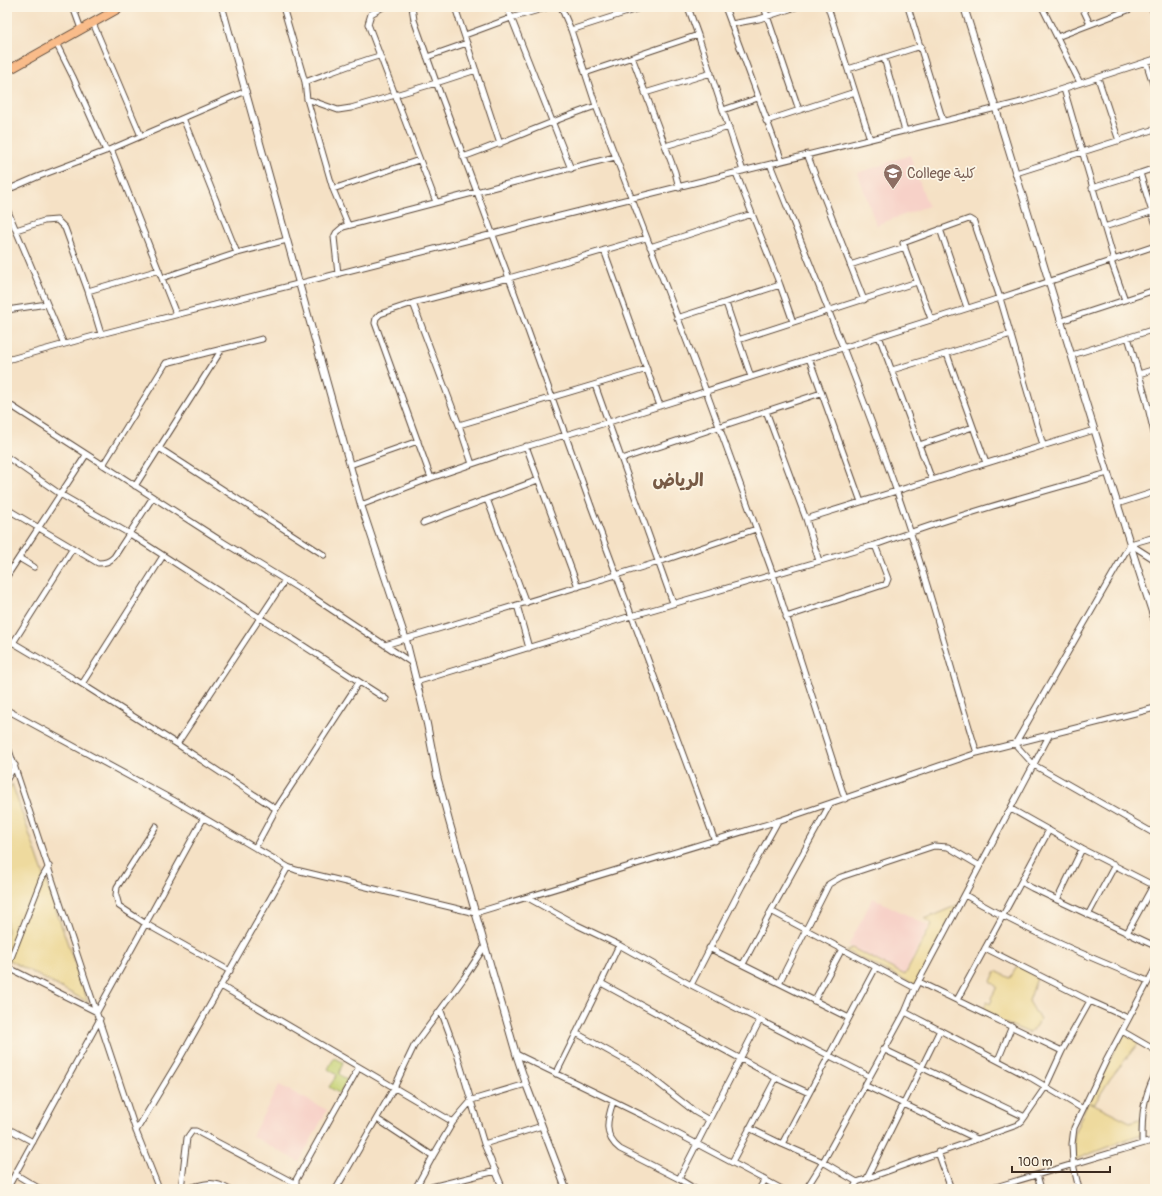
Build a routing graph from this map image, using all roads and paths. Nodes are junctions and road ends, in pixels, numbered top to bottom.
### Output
1 (73, 7) edge
2 (121, 7) edge
3 (222, 7) edge
4 (283, 7) edge
5 (383, 7) edge
6 (412, 7) edge
7 (455, 7) edge
8 (507, 7) edge
9 (550, 7) edge
10 (561, 7) edge
11 (643, 7) edge
12 (688, 7) edge
13 (725, 7) edge
14 (764, 7) edge
15 (796, 7) edge
16 (828, 7) edge
17 (908, 7) edge
18 (964, 7) edge
19 (1042, 7) edge
20 (1082, 7) edge
21 (1136, 7) edge
22 (1151, 7) edge
23 (1155, 15) edge
24 (768, 17) junction
25 (511, 18) junction
26 (93, 23) junction
27 (731, 24) junction
28 (1090, 24) junction
29 (81, 29) junction
30 (570, 30) junction
31 (465, 35) junction
32 (698, 35) junction
33 (1057, 36) junction
34 (467, 43) junction
35 (56, 44) junction
36 (921, 46) junction
37 (379, 56) junction
38 (427, 57) junction
39 (632, 57) junction
40 (884, 58) junction
41 (1155, 59) edge
42 (1146, 62) junction
43 (476, 70) junction
44 (848, 70) junction
45 (7, 71) edge
46 (585, 73) junction
47 (710, 73) junction
48 (1098, 78) junction
49 (305, 82) junction
50 (436, 83) junction
51 (1080, 83) junction
52 (1064, 88) junction
53 (1155, 90) edge
54 (246, 91) junction
55 (855, 92) junction
56 (645, 93) junction
57 (394, 95) junction
58 (758, 98) junction
59 (308, 99) junction
60 (596, 106) junction
61 (996, 108) junction
62 (723, 110) junction
63 (799, 110) junction
64 (183, 118) junction
65 (766, 121) junction
66 (942, 121) junction
67 (553, 122) junction
68 (729, 127) junction
69 (1155, 129) edge
70 (905, 131) junction
71 (141, 136) junction
72 (870, 139) junction
73 (1120, 141) junction
74 (500, 144) junction
75 (665, 146) junction
76 (111, 149) junction
77 (106, 151) junction
78 (1082, 153) junction
79 (807, 154) junction
80 (463, 157) junction
81 (615, 157) junction
82 (420, 160) junction
83 (782, 161) junction
84 (770, 164) junction
85 (1155, 168) edge
86 (572, 169) junction
87 (743, 171) junction
88 (1140, 172) junction
89 (736, 173) junction
90 (1016, 173) junction
91 (679, 188) junction
92 (1092, 188) junction
93 (333, 189) junction
94 (7, 190) edge
95 (477, 192) junction
96 (631, 199) junction
97 (436, 202) junction
98 (7, 209) edge
99 (1153, 211) edge
100 (752, 214) junction
101 (1155, 222) edge
102 (348, 225) junction
103 (1104, 227) junction
104 (940, 229) junction
105 (16, 230) junction
106 (493, 234) junction
107 (646, 238) junction
108 (287, 240) junction
109 (1155, 246) edge
110 (650, 247) junction
111 (905, 247) junction
112 (604, 250) junction
113 (237, 253) junction
114 (1112, 261) junction
115 (850, 265) junction
116 (159, 270) junction
117 (338, 274) junction
118 (162, 278) junction
119 (509, 278) junction
120 (917, 282) junction
121 (1049, 282) junction
122 (299, 284) junction
123 (780, 285) junction
124 (1155, 290) edge
125 (88, 291) junction
126 (1000, 298) junction
127 (864, 300) junction
128 (1125, 300) junction
129 (413, 303) junction
130 (726, 303) junction
131 (47, 304) junction
132 (967, 308) junction
133 (7, 310) edge
134 (828, 311) junction
135 (176, 314) junction
136 (678, 318) junction
137 (931, 319) junction
138 (1061, 321) junction
139 (793, 322) junction
140 (1155, 329) edge
141 (101, 334) junction
142 (1011, 334) junction
143 (879, 336) junction
144 (1128, 337) junction
145 (262, 339) dead end
146 (738, 340) junction
147 (64, 344) junction
148 (843, 347) junction
149 (222, 349) junction
150 (947, 354) junction
151 (1072, 355) junction
152 (809, 358) junction
153 (7, 360) edge
154 (647, 369) junction
155 (1155, 369) edge
156 (892, 370) junction
157 (1139, 374) junction
158 (751, 377) junction
159 (595, 385) junction
160 (706, 391) junction
161 (821, 393) junction
162 (551, 397) junction
163 (7, 403) edge
164 (660, 406) junction
165 (766, 411) junction
166 (609, 422) junction
167 (459, 425) junction
168 (719, 426) junction
169 (973, 427) junction
170 (1094, 430) junction
171 (564, 434) junction
172 (1155, 437) edge
173 (418, 441) junction
174 (919, 445) junction
175 (1043, 445) junction
176 (526, 446) junction
177 (159, 448) junction
178 (86, 455) junction
179 (7, 457) edge
180 (622, 459) junction
181 (986, 463) junction
182 (472, 464) junction
183 (103, 465) junction
184 (350, 465) junction
185 (1108, 473) junction
186 (431, 478) junction
187 (538, 480) junction
188 (932, 480) junction
189 (135, 486) junction
190 (897, 491) junction
191 (1155, 492) edge
192 (60, 494) junction
193 (154, 497) junction
194 (487, 499) junction
195 (861, 502) junction
196 (1117, 504) junction
197 (361, 505) junction
198 (7, 508) edge
199 (806, 519) junction
200 (423, 523) dead end
201 (39, 527) junction
202 (756, 529) junction
203 (910, 532) junction
204 (130, 534) junction
205 (1155, 537) edge
206 (1130, 544) junction
207 (875, 545) junction
208 (73, 548) junction
209 (324, 555) dead end
210 (163, 556) junction
211 (19, 558) junction
212 (1155, 560) edge
213 (819, 561) junction
214 (659, 562) junction
215 (34, 567) dead end
216 (773, 574) junction
217 (617, 575) junction
218 (7, 576) edge
219 (285, 580) junction
220 (578, 587) junction
221 (526, 603) junction
222 (673, 603) junction
223 (517, 605) junction
224 (631, 616) junction
225 (786, 616) junction
226 (260, 618) junction
227 (1155, 621) edge
228 (7, 639) edge
229 (406, 640) junction
230 (13, 643) junction
231 (385, 645) junction
232 (529, 648) junction
233 (412, 663) junction
234 (359, 682) junction
235 (416, 682) junction
236 (82, 684) junction
237 (386, 699) dead end
238 (1155, 708) edge
239 (7, 710) edge
240 (1050, 734) junction
241 (7, 744) edge
242 (177, 744) junction
243 (1015, 744) junction
244 (977, 753) junction
245 (15, 765) junction
246 (1034, 765) junction
247 (7, 779) edge
248 (845, 799) junction
249 (830, 804) junction
250 (276, 809) junction
251 (1011, 809) junction
252 (203, 819) junction
253 (778, 821) junction
254 (156, 826) dead end
255 (1049, 830) junction
256 (1155, 834) edge
257 (715, 841) junction
258 (255, 848) junction
259 (1082, 849) junction
260 (1115, 865) junction
261 (49, 866) junction
262 (980, 866) junction
263 (288, 867) junction
264 (1021, 882) junction
265 (1154, 883) edge
266 (965, 895) junction
267 (528, 898) junction
268 (1057, 900) junction
269 (771, 911) junction
270 (475, 913) junction
271 (1002, 915) junction
272 (1088, 915) junction
273 (146, 924) junction
274 (806, 930) junction
275 (1127, 933) junction
276 (619, 945) junction
277 (485, 946) junction
278 (1155, 946) edge
279 (709, 948) junction
280 (985, 948) junction
281 (842, 949) junction
282 (742, 964) junction
283 (876, 967) junction
284 (7, 968) edge
285 (1155, 968) edge
286 (230, 971) junction
287 (1148, 981) junction
288 (919, 982) junction
289 (601, 983) junction
290 (779, 983) junction
291 (691, 985) junction
292 (221, 986) junction
293 (916, 988) junction
294 (814, 1000) junction
295 (957, 1000) junction
296 (1090, 1001) junction
297 (441, 1011) junction
298 (97, 1012) junction
299 (904, 1012) junction
300 (849, 1018) junction
301 (1128, 1018) junction
302 (100, 1019) junction
303 (760, 1020) junction
304 (1012, 1026) junction
305 (940, 1030) junction
306 (1122, 1031) junction
307 (576, 1033) junction
308 (883, 1049) junction
309 (1155, 1050) edge
310 (1062, 1051) junction
311 (516, 1054) junction
312 (829, 1055) junction
313 (740, 1058) junction
314 (998, 1060) junction
315 (359, 1067) junction
316 (921, 1067) junction
317 (556, 1074) junction
318 (1155, 1075) edge
319 (869, 1076) junction
320 (776, 1078) junction
321 (526, 1084) junction
322 (864, 1085) junction
323 (1046, 1086) junction
324 (394, 1088) junction
325 (1155, 1088) edge
326 (1147, 1090) junction
327 (809, 1093) junction
328 (472, 1100) junction
329 (613, 1102) junction
330 (903, 1104) junction
331 (1083, 1109) junction
332 (1025, 1117) junction
333 (377, 1119) junction
334 (709, 1120) junction
335 (453, 1122) junction
336 (542, 1126) junction
337 (7, 1128) edge
338 (749, 1128) junction
339 (136, 1131) junction
340 (977, 1138) junction
341 (1155, 1140) edge
342 (33, 1142) junction
343 (1142, 1143) junction
344 (484, 1144) junction
345 (697, 1144) junction
346 (782, 1144) junction
347 (938, 1152) junction
348 (433, 1156) junction
349 (732, 1162) junction
350 (823, 1162) junction
351 (1073, 1164) junction
352 (496, 1171) junction
353 (15, 1174) junction
354 (1037, 1175) junction
355 (867, 1178) junction
356 (679, 1179) junction
357 (764, 1180) junction
358 (857, 1182) junction
359 (297, 1187) edge
360 (7, 1189) edge
361 (40, 1189) edge
362 (159, 1189) edge
363 (181, 1189) edge
364 (185, 1189) edge
365 (228, 1189) edge
366 (336, 1189) edge
367 (415, 1189) edge
368 (423, 1189) edge
369 (503, 1189) edge
370 (566, 1189) edge
371 (695, 1189) edge
372 (759, 1189) edge
373 (782, 1189) edge
374 (806, 1189) edge
375 (853, 1189) edge
376 (950, 1189) edge
377 (989, 1189) edge
378 (1041, 1189) edge
379 (1080, 1189) edge

1 - 29 street
2 - 26 main road
3 - 54 street
4 - 49 street
5 - 37 street
6 - 38 street
7 - 31 street
8 - 25 street
9 - 25 street
10 - 30 street
11 - 30 street
12 - 32 street
13 - 27 street
14 - 24 street
15 - 24 street
16 - 44 street
17 - 36 street
18 - 61 street
19 - 33 street
20 - 28 street
21 - 28 street
22 - 23 street
24 - 27 street
24 - 63 street
25 - 31 street
25 - 67 street
26 - 29 main road
26 - 71 street
27 - 58 street
28 - 33 street
29 - 35 main road
30 - 46 street
31 - 34 street
32 - 39 street
32 - 47 street
33 - 51 street
34 - 38 street
34 - 43 street
35 - 45 main road
35 - 77 street
36 - 40 street
36 - 66 street
37 - 49 street
37 - 57 street
38 - 50 street
39 - 46 street
39 - 56 street
40 - 44 street
40 - 70 street
41 - 42 street
42 - 48 street
42 - 53 street
43 - 50 street
43 - 74 street
44 - 55 street
46 - 60 street
47 - 56 street
47 - 62 street
48 - 51 street
48 - 73 street
49 - 59 street
50 - 57 street
50 - 80 street
51 - 52 street
52 - 61 street
52 - 78 street
54 - 64 street
54 - 108 street
55 - 63 street
55 - 72 street
56 - 75 street
57 - 59 street
57 - 82 street
58 - 62 street
58 - 65 street
59 - 93 street
60 - 67 street
60 - 81 street
61 - 66 street
61 - 90 street
62 - 68 street
63 - 65 street
64 - 71 street
64 - 113 street
65 - 83 street
66 - 70 street
67 - 74 street
67 - 86 street
68 - 75 street
68 - 87 street
69 - 73 street
70 - 72 street
71 - 76 street
72 - 79 street
73 - 78 street
74 - 80 street
75 - 91 street
76 - 77 street
76 - 116 street
77 - 94 street
78 - 90 street
78 - 92 street
79 - 83 street
79 - 115 street
80 - 95 street
81 - 86 street
81 - 96 street
82 - 93 street
82 - 97 street
83 - 84 street
84 - 87 street
84 - 134 street
85 - 88 street
86 - 95 street
87 - 89 street
88 - 92 street
88 - 99 street
89 - 91 street
89 - 100 street
90 - 121 street
91 - 96 street
92 - 103 street
93 - 102 street
95 - 97 street
95 - 106 street
96 - 106 street
96 - 107 street
97 - 102 street
98 - 105 street
99 - 101 street
99 - 103 street
100 - 110 street
100 - 123 street
102 - 117 street
103 - 114 street
104 - 111 street
104 - 126 street
104 - 132 street
105 - 125 street
105 - 131 street
106 - 117 street
106 - 119 street
107 - 110 street
107 - 112 street
108 - 113 street
108 - 122 street
109 - 114 street
110 - 136 street
111 - 115 street
111 - 120 street
112 - 119 street
112 - 154 street
113 - 118 street
114 - 121 street
114 - 128 street
115 - 127 street
116 - 118 street
116 - 125 street
117 - 122 street
118 - 135 street
119 - 129 street
119 - 162 street
120 - 127 street
120 - 137 street
121 - 126 street
121 - 138 street
122 - 135 street
122 - 184 street
123 - 130 street
123 - 139 street
124 - 128 street
125 - 141 street
126 - 132 street
126 - 142 street
127 - 134 street
128 - 138 street
129 - 167 street
129 - 173 street
130 - 136 street
130 - 146 street
131 - 133 street
131 - 147 street
132 - 137 street
134 - 139 street
134 - 148 street
135 - 141 street
136 - 160 street
137 - 143 street
138 - 151 street
139 - 146 street
140 - 144 street
141 - 147 street
142 - 150 street
142 - 175 street
143 - 148 street
143 - 156 street
144 - 151 street
144 - 157 street
145 - 149 street
146 - 158 street
147 - 153 street
148 - 152 street
148 - 190 street
149 - 177 street
149 - 183 street
150 - 156 street
150 - 169 street
151 - 170 street
152 - 158 street
152 - 161 street
154 - 159 street
154 - 164 street
155 - 157 street
156 - 174 street
157 - 172 street
158 - 160 street
159 - 162 street
159 - 166 street
160 - 164 street
160 - 168 street
161 - 165 street
161 - 195 street
162 - 167 street
162 - 171 street
163 - 178 street
164 - 166 street
165 - 168 street
165 - 199 street
166 - 171 street
166 - 180 street
167 - 182 street
168 - 180 street
168 - 202 street
169 - 174 street
169 - 181 street
170 - 175 street
170 - 185 street
171 - 176 street
171 - 217 street
173 - 184 street
173 - 186 street
174 - 188 street
175 - 181 street
176 - 182 street
176 - 187 street
177 - 189 street
177 - 209 street
178 - 183 street
178 - 192 street
179 - 192 street
180 - 214 street
181 - 188 street
182 - 186 street
183 - 189 street
184 - 197 street
185 - 196 street
185 - 203 street
186 - 197 street
187 - 194 street
187 - 220 street
188 - 190 street
189 - 193 street
190 - 195 street
190 - 203 street
191 - 196 street
192 - 201 street
192 - 204 street
193 - 204 street
193 - 219 street
194 - 200 street
194 - 221 street
195 - 199 street
196 - 206 street
197 - 229 street
198 - 201 street
199 - 213 street
201 - 208 street
201 - 211 street
202 - 214 street
202 - 216 street
203 - 207 street
203 - 244 street
204 - 208 street
204 - 210 street
205 - 206 street
206 - 212 street
206 - 227 street
206 - 243 street
207 - 213 street
207 - 225 street
208 - 230 street
210 - 226 street
210 - 236 street
211 - 215 street
211 - 218 street
213 - 216 street
214 - 217 street
214 - 222 street
216 - 222 street
216 - 225 street
217 - 220 street
217 - 224 street
219 - 226 street
219 - 231 street
220 - 221 street
221 - 223 street
222 - 224 street
223 - 229 street
223 - 232 street
224 - 232 street
224 - 257 street
225 - 248 street
226 - 234 street
226 - 242 street
228 - 230 street
229 - 231 street
229 - 233 street
230 - 236 street
231 - 233 street
232 - 235 street
233 - 235 street
234 - 237 street
234 - 250 street
235 - 270 street
236 - 242 street
238 - 240 street
239 - 252 street
240 - 243 street
240 - 246 street
241 - 245 street
242 - 250 street
243 - 244 street
243 - 246 street
244 - 248 street
245 - 247 street
245 - 261 street
246 - 251 street
246 - 256 street
248 - 249 street
249 - 253 street
249 - 269 street
250 - 258 street
251 - 255 street
251 - 262 street
252 - 258 street
252 - 273 street
253 - 257 street
253 - 279 street
254 - 273 street
255 - 259 street
255 - 264 street
257 - 267 street
258 - 263 street
259 - 260 street
259 - 268 street
260 - 265 street
260 - 272 street
261 - 284 street
261 - 298 street
262 - 266 street
262 - 274 street
263 - 270 street
263 - 286 street
264 - 268 street
264 - 271 street
265 - 275 street
266 - 271 street
266 - 288 street
267 - 270 street
267 - 276 street
268 - 272 street
269 - 274 street
269 - 282 street
270 - 277 street
271 - 280 street
271 - 287 street
272 - 275 street
273 - 286 street
273 - 298 street
274 - 281 street
274 - 290 street
275 - 278 street
276 - 289 street
276 - 291 street
277 - 297 street
277 - 311 street
279 - 282 street
279 - 291 street
280 - 295 street
280 - 296 street
281 - 283 street
281 - 294 street
282 - 290 street
283 - 293 street
283 - 300 street
284 - 298 street
285 - 287 street
286 - 292 street
287 - 301 street
288 - 293 street
288 - 295 street
289 - 307 street
289 - 313 street
290 - 294 street
291 - 303 street
292 - 315 street
292 - 339 street
293 - 299 street
294 - 300 street
295 - 304 street
296 - 301 street
296 - 310 street
297 - 324 street
297 - 328 street
298 - 302 street
299 - 305 street
299 - 308 street
300 - 312 street
301 - 306 street
302 - 339 street
302 - 342 street
303 - 312 street
303 - 313 street
304 - 310 street
304 - 314 street
305 - 314 street
305 - 316 street
306 - 309 street
306 - 331 street
307 - 317 street
307 - 334 street
308 - 316 street
308 - 319 street
310 - 323 street
311 - 317 street
311 - 321 street
312 - 319 street
312 - 327 street
313 - 320 street
313 - 334 street
314 - 323 street
315 - 324 street
315 - 359 street
316 - 330 street
316 - 332 street
317 - 329 street
318 - 326 street
319 - 322 street
320 - 327 street
320 - 338 street
321 - 328 street
321 - 336 street
322 - 330 street
322 - 350 street
323 - 331 street
323 - 332 street
324 - 333 street
324 - 335 street
325 - 326 street
326 - 343 street
327 - 346 street
328 - 335 street
328 - 344 street
329 - 345 street
329 - 356 street
330 - 340 street
330 - 355 street
331 - 351 street
332 - 340 street
333 - 348 street
333 - 366 street
334 - 345 street
335 - 348 street
336 - 344 street
336 - 370 street
337 - 342 street
338 - 346 street
338 - 349 street
339 - 362 street
340 - 347 street
341 - 343 street
342 - 353 street
343 - 351 street
344 - 352 street
345 - 349 street
345 - 356 street
346 - 350 street
347 - 355 street
347 - 376 street
348 - 367 street
349 - 357 street
350 - 358 street
350 - 374 street
351 - 354 street
351 - 379 street
352 - 368 street
352 - 369 street
353 - 360 street
353 - 361 street
354 - 377 street
354 - 378 street
355 - 358 street
356 - 371 street
357 - 372 street
357 - 373 street
358 - 375 street
359 - 363 street
364 - 365 street

